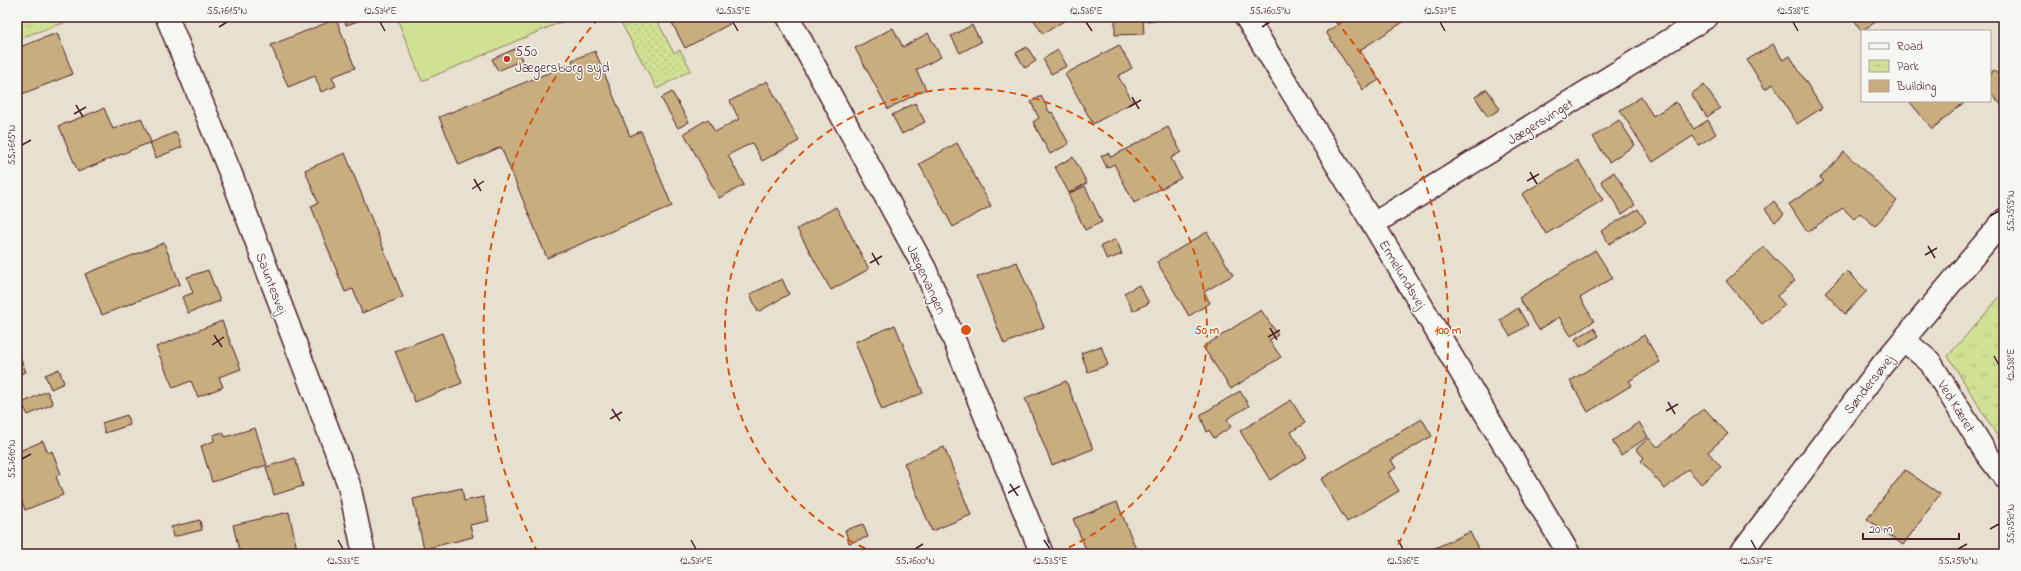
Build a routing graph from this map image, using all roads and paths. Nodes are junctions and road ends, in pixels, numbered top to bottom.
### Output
1 (167, 17) edge
2 (788, 17) edge
3 (1246, 17) edge
4 (1707, 17) edge
5 (2004, 220) edge
6 (1373, 224) junction
7 (1904, 340) junction
8 (2004, 477) edge
9 (364, 554) edge
10 (1042, 554) edge
11 (1568, 554) edge
12 (1740, 554) edge

1 - 9 street, Sauntesvej
2 - 10 street, Jægervangen
3 - 6 street, Ermelundsvej
4 - 6 street, Jægersvinget
5 - 7 street, Søndersøvej
6 - 11 street, Ermelundsvej
7 - 8 street, Ved Kæret
7 - 12 street, Søndersøvej

